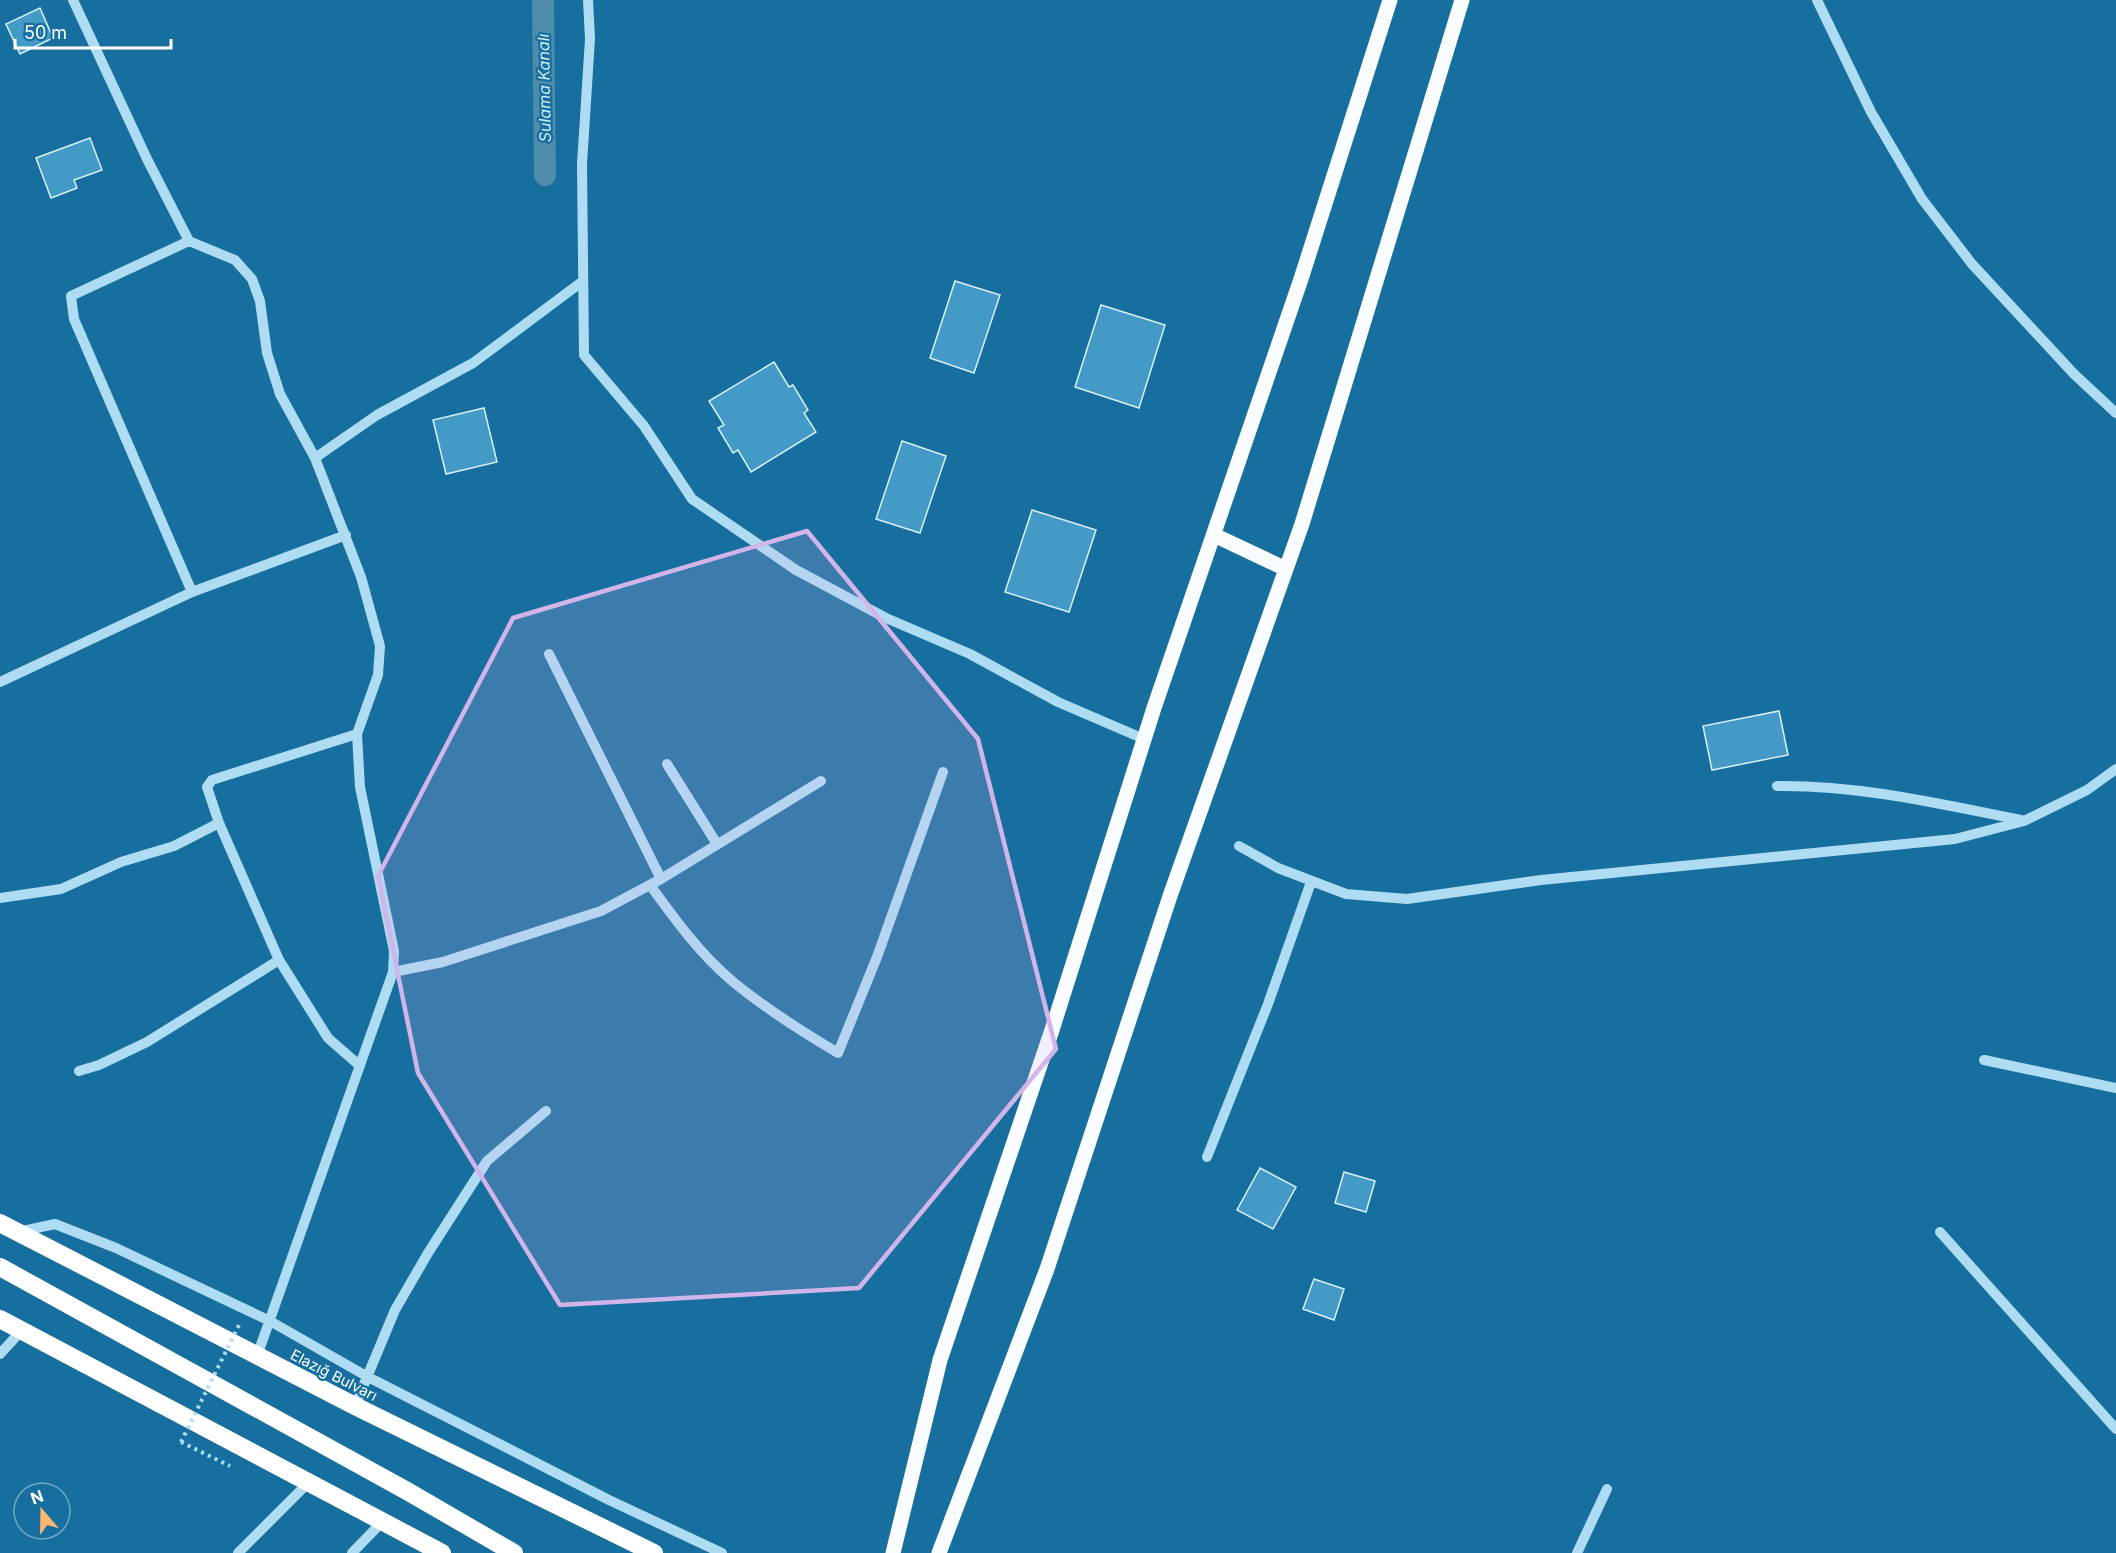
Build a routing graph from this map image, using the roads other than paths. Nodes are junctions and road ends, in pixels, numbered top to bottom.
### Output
1 (73, 0) edge
2 (588, 0) edge
3 (1390, 0) edge
4 (1462, 0) edge
5 (1817, 0) edge
6 (189, 241) junction
7 (583, 281) junction
8 (2116, 413) edge
9 (315, 458) junction
10 (346, 535) junction
11 (1214, 535) junction
12 (1286, 569) junction
13 (192, 592) junction
14 (549, 654) dead end
15 (0, 682) edge
16 (357, 734) junction
17 (1144, 739) junction
18 (667, 764) dead end
19 (2116, 769) edge
20 (943, 772) dead end
21 (821, 781) dead end
22 (1777, 786) dead end
23 (2024, 821) junction
24 (219, 823) junction
25 (717, 844) junction
26 (1239, 846) dead end
27 (661, 879) junction
28 (1311, 882) junction
29 (650, 885) junction
30 (0, 898) edge
31 (279, 960) junction
32 (393, 972) junction
33 (1984, 1059) dead end
34 (360, 1066) junction
35 (79, 1071) dead end
36 (2116, 1088) edge
37 (546, 1111) dead end
38 (1207, 1157) dead end
39 (0, 1223) edge
40 (16, 1232) junction
41 (1940, 1232) dead end
42 (0, 1267) edge
43 (0, 1319) edge
44 (270, 1321) junction
45 (22, 1330) junction
46 (0, 1354) edge
47 (257, 1356) junction
48 (368, 1377) junction
49 (356, 1406) junction
50 (2116, 1429) edge
51 (310, 1481) junction
52 (1607, 1489) dead end
53 (382, 1522) junction
54 (238, 1553) edge
55 (352, 1553) edge
56 (442, 1553) edge
57 (514, 1553) edge
58 (654, 1553) edge
59 (722, 1553) edge
60 (892, 1553) edge
61 (939, 1553) edge
62 (1577, 1553) edge

1 - 6 street
2 - 7 street
3 - 11 main road
4 - 12 main road
5 - 8 street
6 - 9 street
6 - 13 street
7 - 9 street
7 - 17 street
9 - 10 street
10 - 13 street
10 - 16 street
11 - 12 main road
11 - 17 main road
12 - 61 main road
13 - 15 street
14 - 27 street
16 - 24 street
16 - 32 street
17 - 60 main road
18 - 25 street
19 - 23 street
20 - 29 street
21 - 25 street
22 - 23 street
23 - 28 street
24 - 30 street
24 - 31 street
25 - 27 street
26 - 28 street
27 - 29 street
28 - 38 street
29 - 32 street
31 - 34 street
31 - 35 street
32 - 34 street
33 - 36 street
34 - 44 street
37 - 48 street
39 - 40 highway, Elazığ Bulvarı
40 - 44 street
40 - 47 highway, Elazığ Bulvarı
41 - 50 street
42 - 57 highway
43 - 45 highway
44 - 47 street
44 - 48 street
45 - 46 street
45 - 51 highway
47 - 49 highway, Elazığ Bulvarı
48 - 49 street
48 - 59 street
49 - 58 highway, Elazığ Bulvarı
51 - 53 highway
51 - 54 street
52 - 62 street
53 - 55 street
53 - 56 highway

